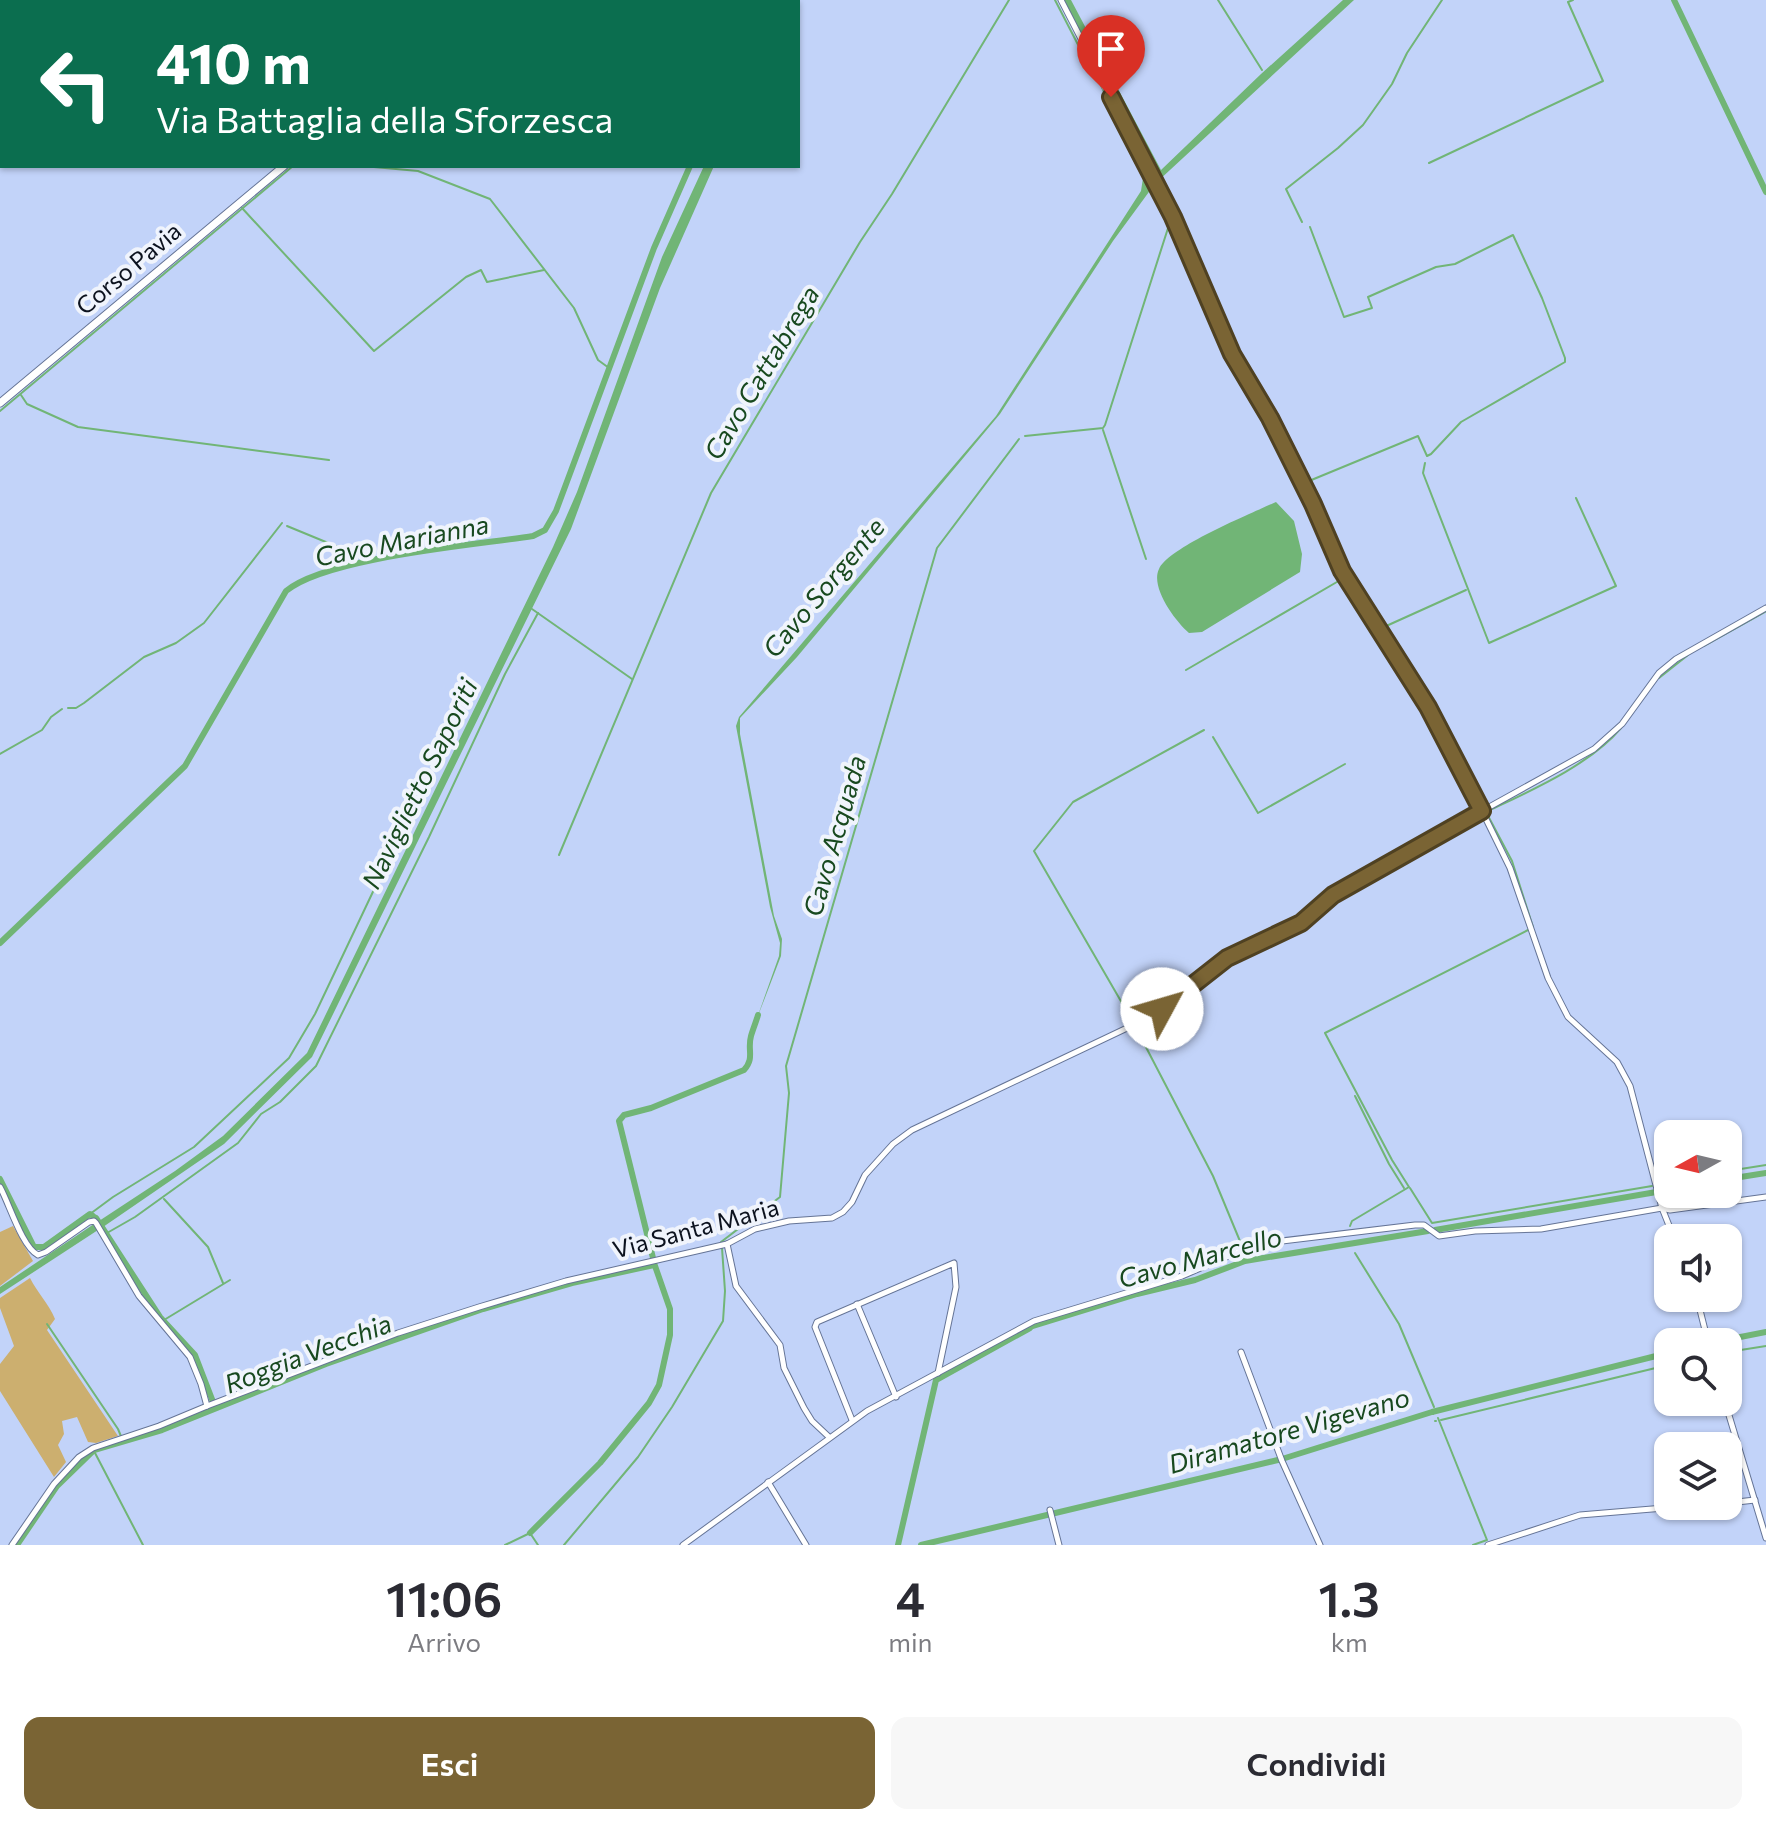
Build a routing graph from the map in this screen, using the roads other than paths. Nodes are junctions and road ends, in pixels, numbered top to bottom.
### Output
1 (1061, 0) edge
2 (282, 168) edge
3 (0, 403) edge
4 (1766, 608) edge
5 (1482, 811) junction
6 (1654, 1177) edge
7 (0, 1187) edge
8 (1766, 1197) edge
9 (1742, 1200) edge
10 (1662, 1208) junction
11 (1685, 1208) edge
12 (1668, 1224) edge
13 (727, 1244) junction
14 (857, 1304) junction
15 (1241, 1352) dead end
16 (938, 1373) junction
17 (896, 1397) junction
18 (211, 1404) junction
19 (1729, 1416) edge
20 (852, 1420) junction
21 (829, 1437) junction
22 (768, 1482) junction
23 (1755, 1500) junction
24 (1742, 1501) edge
25 (1654, 1509) edge
26 (1050, 1510) dead end
27 (1766, 1538) edge
28 (12, 1545) edge
29 (683, 1545) edge
30 (806, 1545) edge
31 (1059, 1545) edge
32 (1320, 1545) edge
33 (1488, 1545) edge

1 - 5 street
2 - 3 main road, Corso Pavia
4 - 5 street, Via Santa Maria
5 - 6 street
5 - 13 street, Via Santa Maria
7 - 18 street
8 - 9 street
10 - 11 street
10 - 12 street
10 - 16 street
13 - 18 street, Via Santa Maria
13 - 21 street
14 - 16 street
14 - 17 street
14 - 20 street
15 - 32 street
16 - 17 street
17 - 20 street
18 - 28 street, Via Santa Maria
19 - 23 street
20 - 21 street
21 - 22 street
22 - 29 street
22 - 30 street
23 - 24 street
23 - 27 street
25 - 33 street
26 - 31 street

